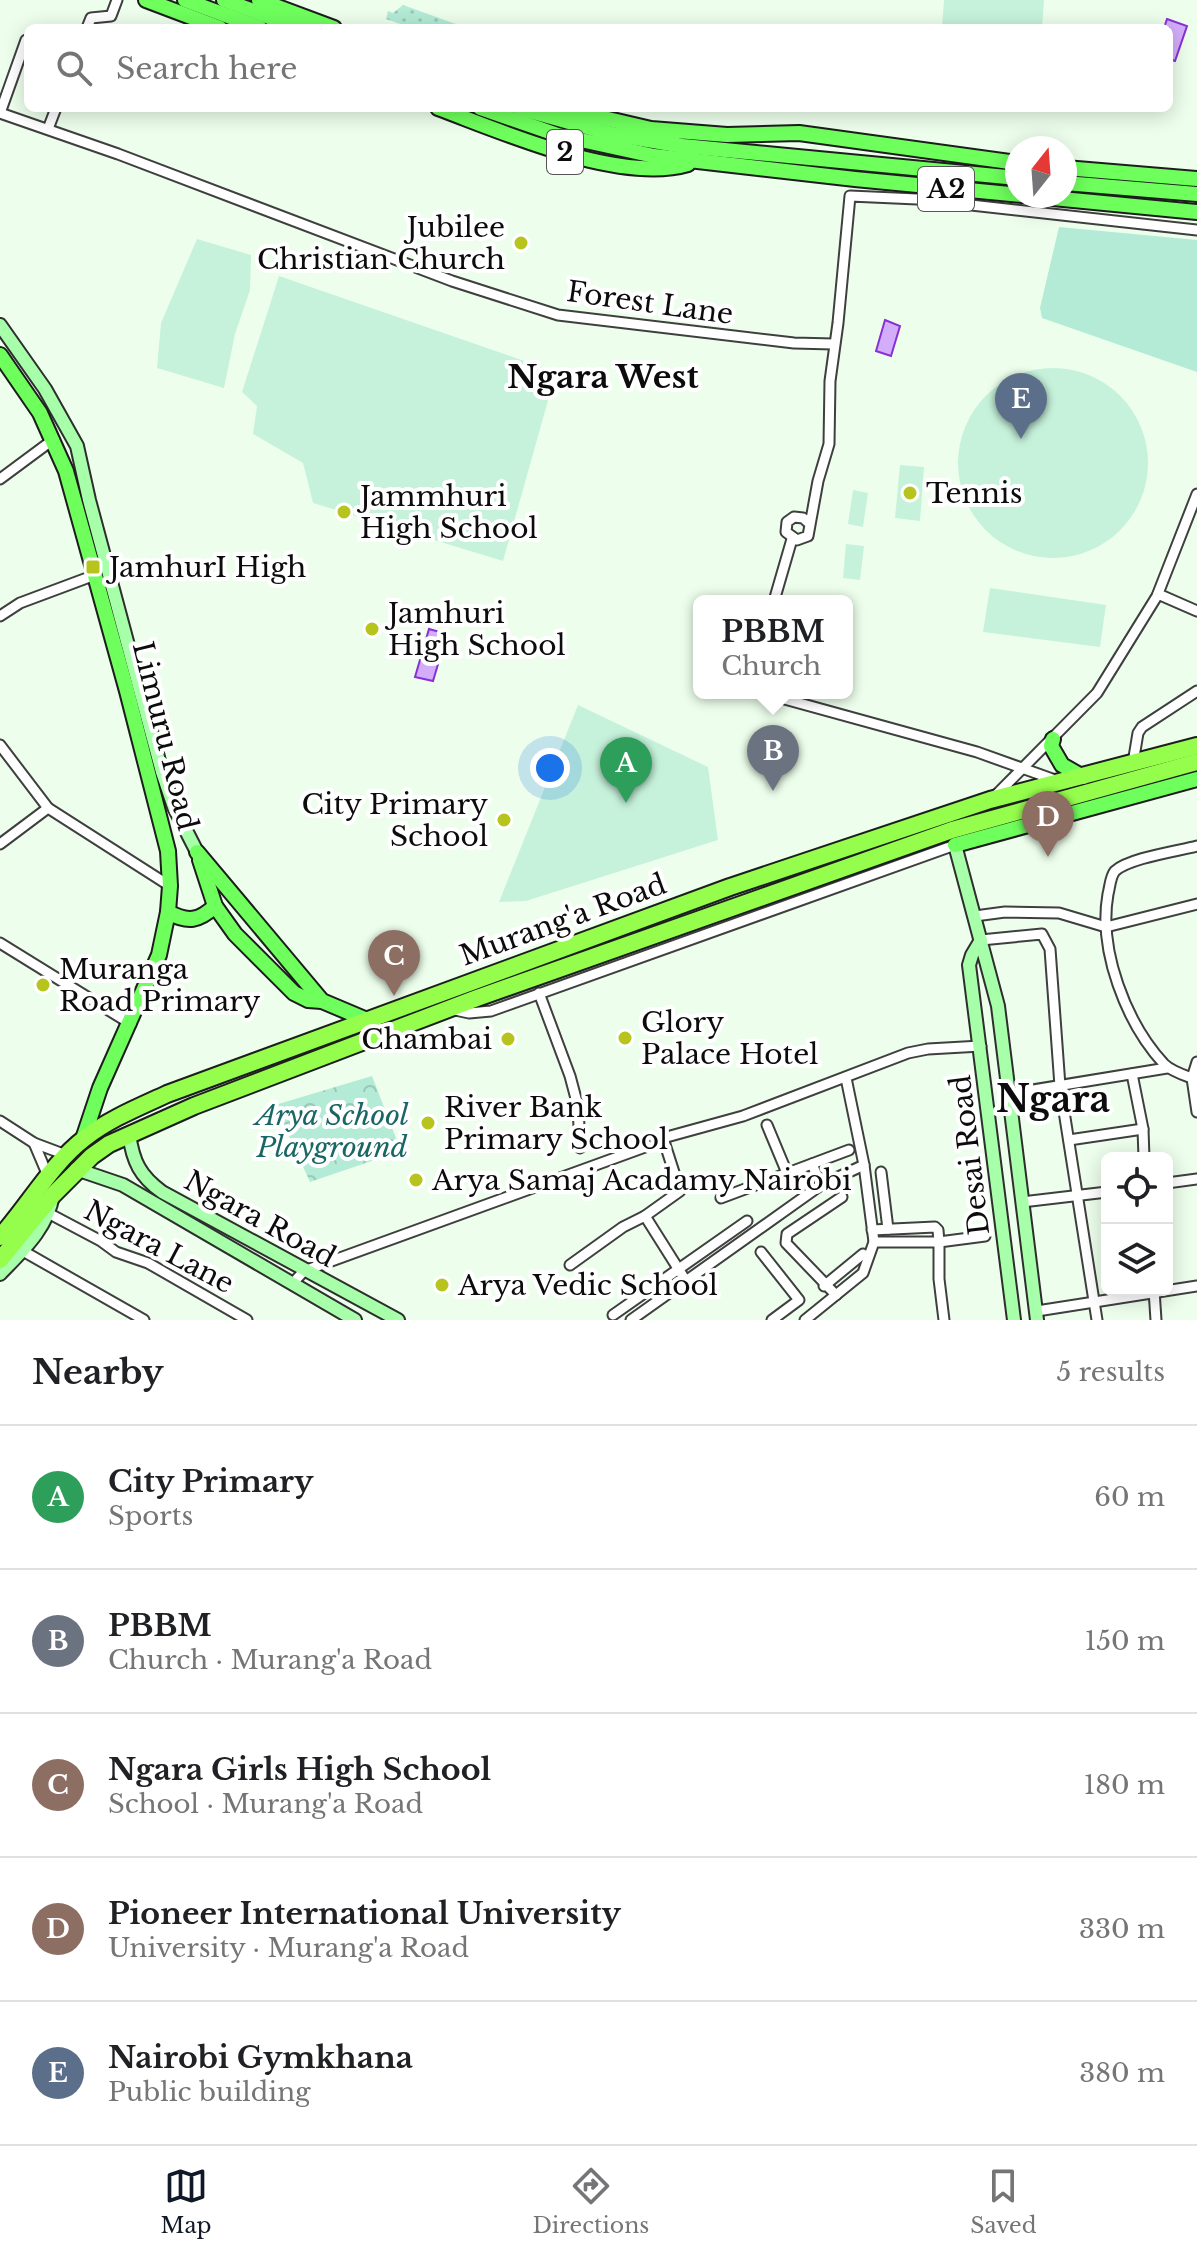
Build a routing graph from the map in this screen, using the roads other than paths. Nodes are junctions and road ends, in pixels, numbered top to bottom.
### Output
1 (117, 0) edge
2 (146, 0) edge
3 (185, 0) edge
4 (224, 0) edge
5 (259, 0) edge
6 (89, 24) edge
7 (209, 24) edge
8 (249, 24) edge
9 (287, 24) edge
10 (323, 24) edge
11 (24, 46) edge
12 (54, 112) edge
13 (449, 112) edge
14 (492, 112) edge
15 (530, 112) edge
16 (578, 112) edge
17 (0, 113) edge
18 (48, 129) junction
19 (609, 140) junction
20 (726, 142) junction
21 (1005, 161) edge
22 (696, 162) junction
23 (1077, 169) edge
24 (1005, 177) edge
25 (1197, 179) edge
26 (1077, 184) edge
27 (1197, 194) edge
28 (1197, 212) edge
29 (1197, 230) edge
30 (0, 325) edge
31 (833, 344) junction
32 (0, 355) edge
33 (54, 439) junction
34 (0, 479) edge
35 (1197, 494) edge
36 (810, 524) junction
37 (792, 539) junction
38 (95, 575) junction
39 (1158, 594) junction
40 (776, 595) edge
41 (1197, 611) edge
42 (0, 616) edge
43 (1197, 691) edge
44 (784, 699) edge
45 (1053, 739) junction
46 (0, 745) edge
47 (1197, 746) edge
48 (1197, 762) edge
49 (1133, 763) junction
50 (1024, 767) junction
51 (1083, 777) junction
52 (1197, 779) edge
53 (1063, 783) junction
54 (990, 800) junction
55 (48, 808) junction
56 (0, 844) edge
57 (955, 845) junction
58 (1197, 846) edge
59 (197, 852) junction
60 (170, 886) junction
61 (1197, 904) edge
62 (215, 906) junction
63 (168, 912) junction
64 (975, 916) junction
65 (1106, 927) junction
66 (981, 940) junction
67 (0, 943) edge
68 (539, 993) junction
69 (322, 1001) junction
70 (449, 1009) junction
71 (367, 1020) junction
72 (131, 1024) junction
73 (981, 1046) junction
74 (1197, 1062) edge
75 (1167, 1068) junction
76 (1132, 1074) junction
77 (846, 1078) junction
78 (1195, 1079) edge
79 (1060, 1086) junction
80 (1008, 1094) junction
81 (1197, 1112) edge
82 (0, 1121) edge
83 (767, 1125) dead end
84 (1143, 1129) junction
85 (129, 1134) junction
86 (83, 1139) junction
87 (1069, 1140) junction
88 (34, 1143) junction
89 (648, 1146) dead end
90 (580, 1148) dead end
91 (849, 1150) dead end
92 (1144, 1152) edge
93 (66, 1155) junction
94 (812, 1164) junction
95 (864, 1165) junction
96 (76, 1169) junction
97 (881, 1172) dead end
98 (787, 1173) junction
99 (48, 1176) junction
100 (1197, 1179) edge
101 (1173, 1182) edge
102 (821, 1185) junction
103 (1101, 1193) edge
104 (53, 1195) junction
105 (1078, 1195) junction
106 (842, 1197) dead end
107 (721, 1198) dead end
108 (1022, 1202) junction
109 (50, 1214) junction
110 (645, 1216) junction
111 (747, 1221) dead end
112 (922, 1227) junction
113 (888, 1229) junction
114 (872, 1230) junction
115 (985, 1236) dead end
116 (0, 1237) edge
117 (874, 1242) junction
118 (923, 1242) junction
119 (939, 1242) junction
120 (23, 1251) junction
121 (761, 1252) dead end
122 (863, 1254) dead end
123 (0, 1260) edge
124 (570, 1265) dead end
125 (678, 1269) junction
126 (304, 1271) junction
127 (0, 1274) edge
128 (686, 1281) junction
129 (292, 1284) junction
130 (824, 1286) junction
131 (1197, 1286) edge
132 (1173, 1289) edge
133 (836, 1295) junction
134 (1133, 1296) edge
135 (1154, 1296) edge
136 (1095, 1303) junction
137 (613, 1315) dead end
138 (1037, 1316) edge
139 (811, 1318) edge
140 (144, 1320) edge
141 (247, 1320) edge
142 (355, 1320) edge
143 (398, 1320) edge
144 (631, 1320) edge
145 (772, 1320) edge
146 (944, 1320) edge
147 (1014, 1320) edge
148 (1097, 1320) edge
149 (1156, 1320) edge

1 - 6 street
2 - 7 main road
3 - 8 main road
4 - 9 main road
5 - 10 main road
11 - 17 street
12 - 18 street
13 - 22 main road, 2
14 - 19 main road, A2
15 - 19 main road, A2
16 - 20 main road
17 - 18 street, Forest Lane
18 - 31 street, Forest Lane
19 - 20 main road, A2
19 - 22 main road, A2
20 - 21 main road
20 - 24 main road, A2
22 - 28 main road, A2
23 - 25 main road
26 - 27 main road
29 - 31 street
30 - 59 main road, Limuru Road
31 - 36 street
32 - 33 main road, Limuru Road
33 - 34 street
33 - 38 main road, Limuru Road
35 - 39 street
36 - 37 street
36 - 37 street
37 - 40 street
38 - 42 street
38 - 60 main road, Limuru Road
39 - 41 street
39 - 45 street
43 - 49 street
44 - 50 street
45 - 50 street
45 - 51 main road
46 - 55 street
47 - 49 highway, Murang'a Road
48 - 70 highway, Murang'a Road
49 - 51 highway, Murang'a Road
50 - 53 street
50 - 54 street
51 - 53 highway, Murang'a Road
52 - 57 main road, Murang'a Road
53 - 54 highway, Murang'a Road
54 - 71 highway, Murang'a Road
55 - 56 street
55 - 60 street
57 - 64 main road, Desai Road
57 - 68 street, Murang'a Road
58 - 65 street
59 - 62 main road
59 - 69 main road, Limuru Road
60 - 63 main road, Limuru Road
61 - 65 street
62 - 63 main road
62 - 69 main road
63 - 72 main road, Limuru Road
64 - 65 street
64 - 66 main road, Desai Road
65 - 75 street
66 - 73 main road, Desai Road
66 - 79 street
66 - 80 main road, Desai Road
67 - 72 street
68 - 70 street, Murang'a Road
68 - 90 street
69 - 71 main road, Limuru Road
70 - 85 highway, Murang'a Road
71 - 86 highway, Murang'a Road
72 - 86 main road, Limuru Road
73 - 77 street
73 - 147 main road, Desai Road
74 - 78 street
75 - 76 street
75 - 78 street
76 - 79 street
76 - 84 street
77 - 95 street
77 - 110 street
78 - 81 street
79 - 80 street
79 - 87 street
80 - 108 main road, Desai Road
82 - 88 street
83 - 98 street
84 - 87 street
84 - 92 street
85 - 96 highway, Murang'a Road
85 - 126 main road, Ngara Road
86 - 93 highway, Murang'a Road
87 - 105 street
88 - 93 street
88 - 99 street
89 - 126 street
91 - 94 street
93 - 99 highway, Murang'a Road
94 - 98 street
94 - 102 street
95 - 102 street
95 - 114 street
96 - 104 highway, Murang'a Road
96 - 129 main road, Ngara Road
97 - 113 street
98 - 107 street
99 - 116 highway, Murang'a Road
100 - 101 street
102 - 128 street
103 - 105 street
104 - 109 main road
104 - 123 highway, Murang'a Road
105 - 108 street
105 - 136 street
106 - 130 street
108 - 138 main road, Desai Road
109 - 120 main road
109 - 141 street, Ngara Lane
110 - 124 street
110 - 125 street
111 - 125 street
112 - 113 street
112 - 118 street
112 - 119 street
113 - 114 street
114 - 117 street
115 - 119 street
117 - 118 street
117 - 133 street
118 - 119 street
119 - 146 street
120 - 127 main road
120 - 140 street
121 - 145 street
122 - 130 street
125 - 128 street
125 - 137 street
126 - 129 street
126 - 143 main road, Ngara Road
128 - 144 street
129 - 142 main road, Ngara Road
130 - 133 street
131 - 132 street
133 - 139 street
134 - 136 street
135 - 149 street
136 - 138 street
136 - 148 street

